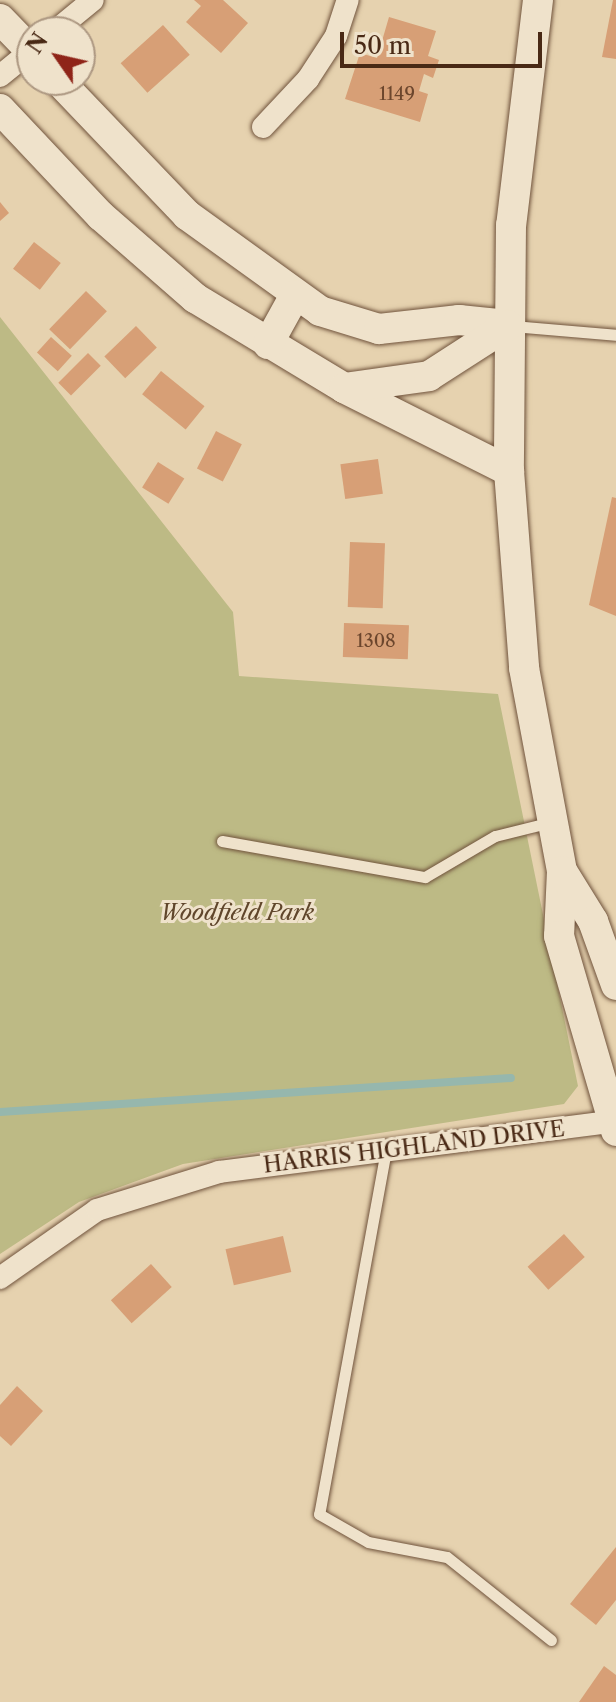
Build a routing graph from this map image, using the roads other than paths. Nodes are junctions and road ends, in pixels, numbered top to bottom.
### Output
1 (93, 0) edge
2 (348, 0) edge
3 (538, 0) edge
4 (74, 16) edge
5 (16, 63) edge
6 (0, 76) edge
7 (73, 96) edge
8 (0, 109) edge
9 (263, 127) dead end
10 (295, 295) junction
11 (508, 325) junction
12 (616, 335) edge
13 (268, 344) junction
14 (344, 388) junction
15 (509, 471) junction
16 (551, 822) junction
17 (222, 841) dead end
18 (562, 871) junction
19 (616, 985) edge
20 (615, 1125) edge
21 (387, 1145) junction
22 (0, 1278) edge
23 (551, 1640) dead end

1 - 4 street
2 - 9 street
3 - 11 main road
5 - 6 street
7 - 10 main road
8 - 13 main road
10 - 11 main road
10 - 13 main road
11 - 12 lane
11 - 14 main road
11 - 15 main road
13 - 14 main road
14 - 15 main road
15 - 16 main road
16 - 17 lane
16 - 18 main road
18 - 19 main road
18 - 20 main road
20 - 21 street, HARRIS HIGHLAND DRIVE
21 - 22 street, HARRIS HIGHLAND DRIVE
21 - 23 lane

